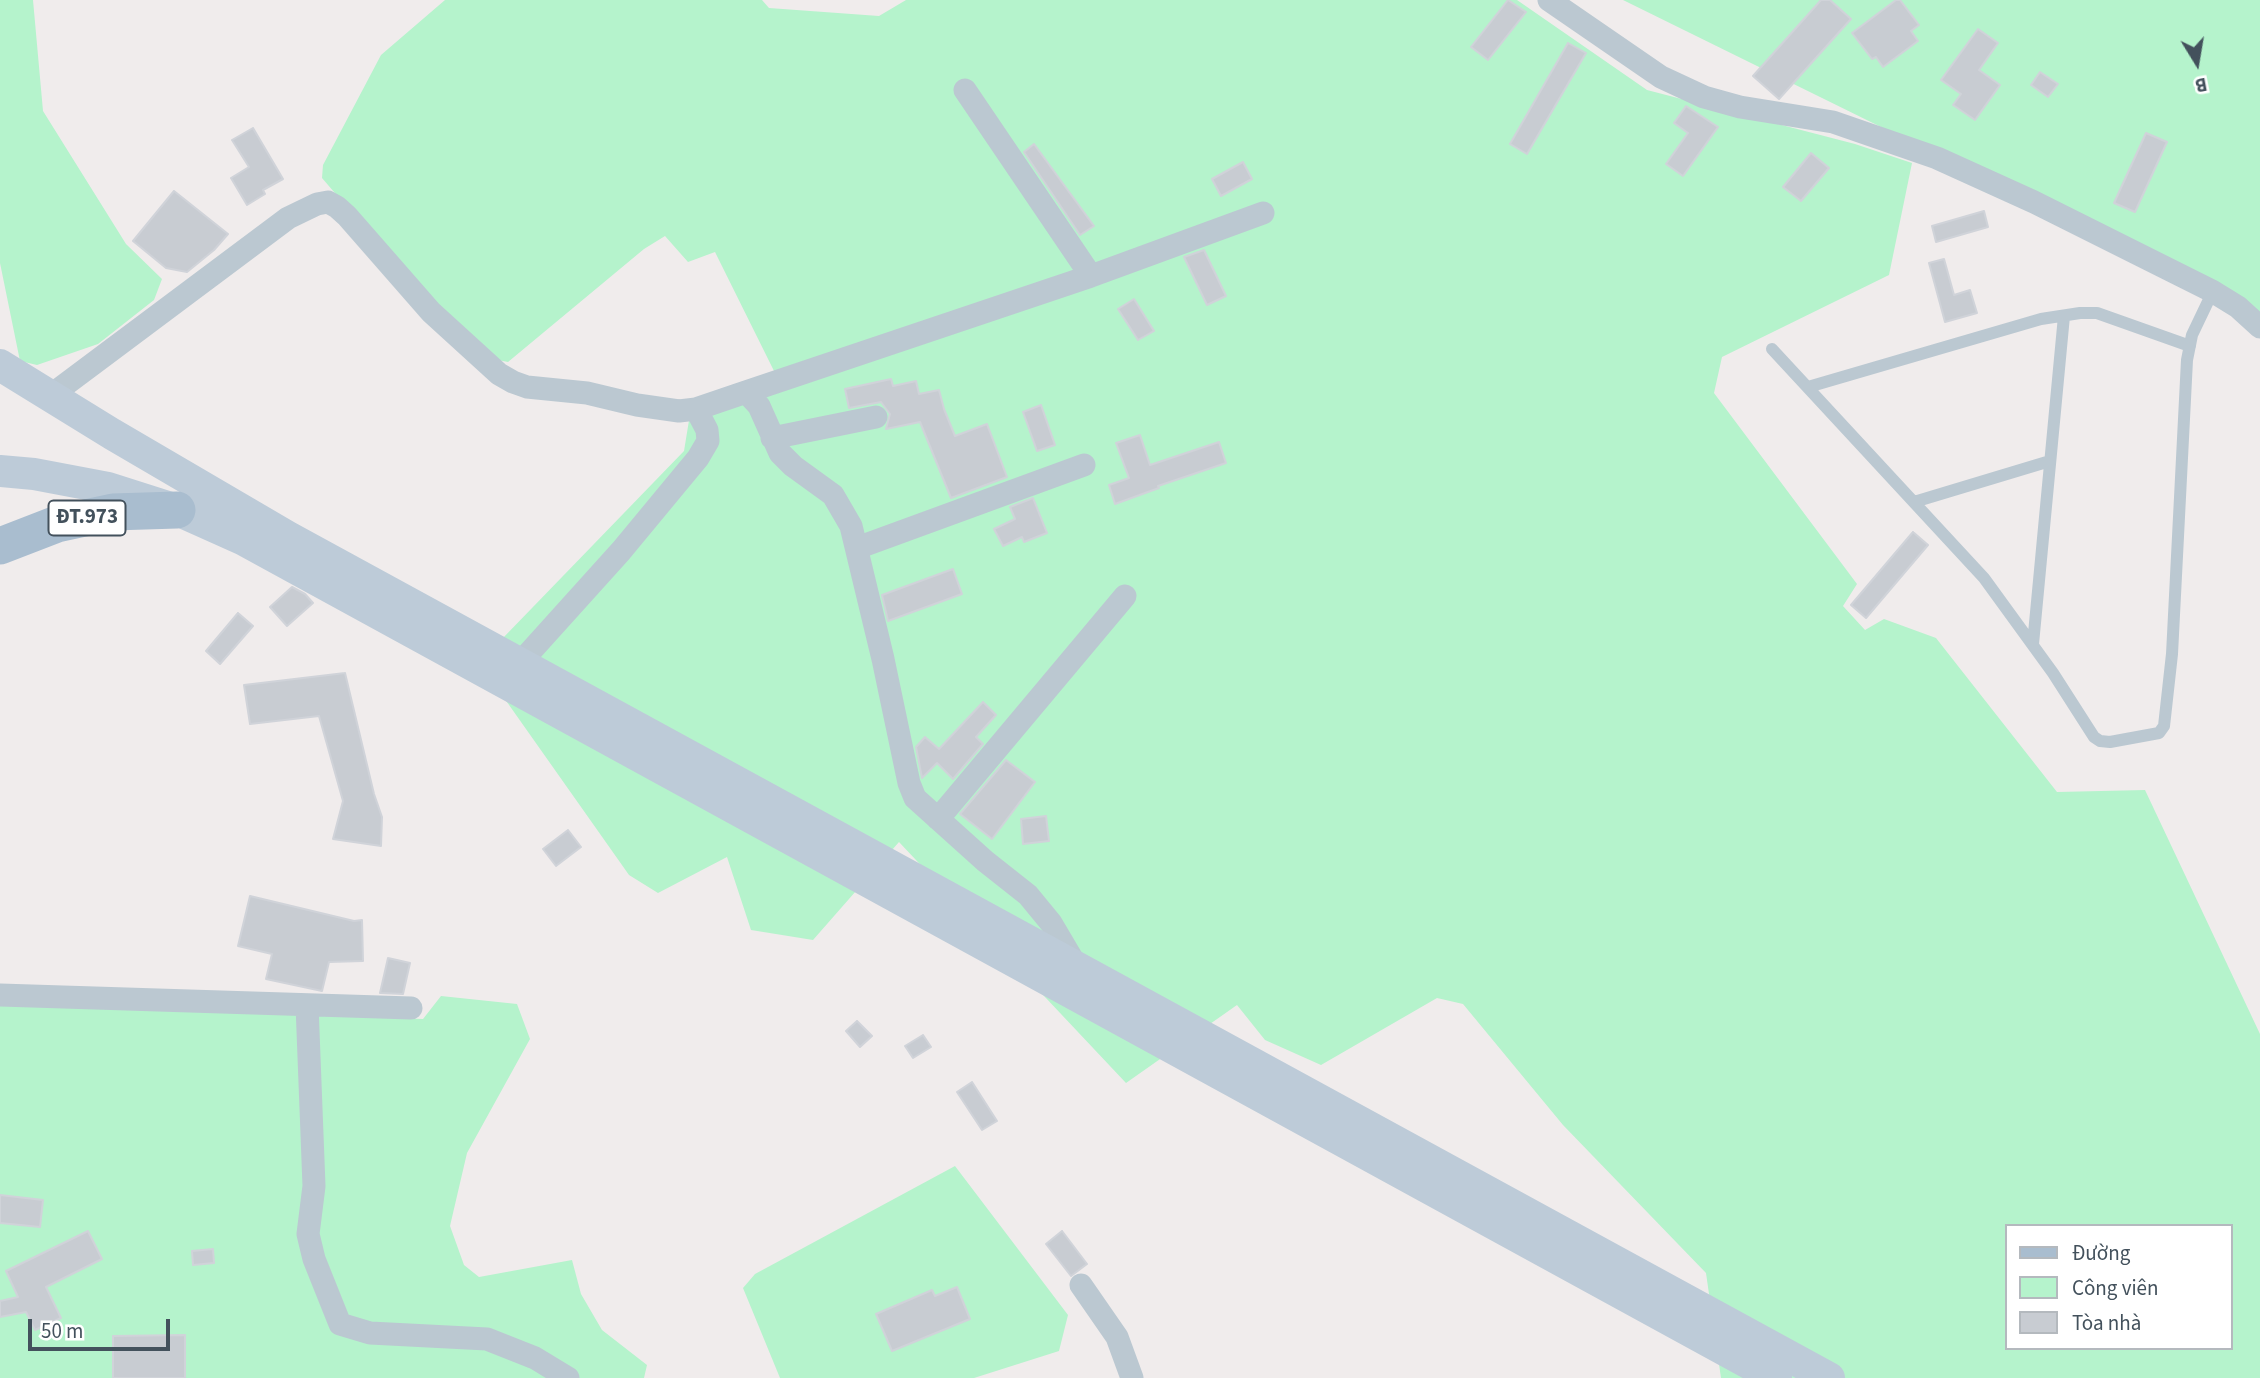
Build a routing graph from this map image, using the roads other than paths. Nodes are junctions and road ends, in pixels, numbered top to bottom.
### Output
1 (1549, 0) edge
2 (965, 90) dead end
3 (1263, 213) dead end
4 (1091, 276) junction
5 (2213, 292) junction
6 (2064, 316) junction
7 (2260, 327) edge
8 (2190, 346) junction
9 (1772, 349) dead end
10 (0, 365) edge
11 (1808, 387) junction
12 (746, 392) junction
13 (50, 396) junction
14 (696, 409) junction
15 (876, 417) dead end
16 (772, 438) junction
17 (2050, 461) junction
18 (1084, 466) dead end
19 (0, 471) edge
20 (1914, 502) junction
21 (177, 510) junction
22 (0, 546) edge
23 (857, 548) junction
24 (1125, 596) dead end
25 (2033, 644) junction
26 (520, 663) junction
27 (939, 819) junction
28 (1077, 967) junction
29 (0, 995) edge
30 (307, 1005) junction
31 (411, 1008) dead end
32 (1081, 1285) dead end
33 (568, 1378) edge
34 (1132, 1378) edge
35 (1776, 1378) edge
36 (1829, 1378) edge

1 - 5 street
2 - 4 street
3 - 4 street
4 - 12 street
5 - 7 street
5 - 8 lane
6 - 8 lane
6 - 11 lane
6 - 17 lane
8 - 25 lane
9 - 11 lane
10 - 13 main road
11 - 20 lane
12 - 14 street
12 - 16 street
13 - 14 street
13 - 26 main road
14 - 26 street
15 - 16 street
16 - 23 street
17 - 20 lane
17 - 25 lane
18 - 23 street
19 - 21 main road
20 - 25 lane
21 - 22 main road, ĐT.973
21 - 35 main road
23 - 27 street
24 - 27 street
26 - 28 main road
27 - 28 street
28 - 36 main road
29 - 30 street
30 - 31 street
30 - 33 street
32 - 34 street

